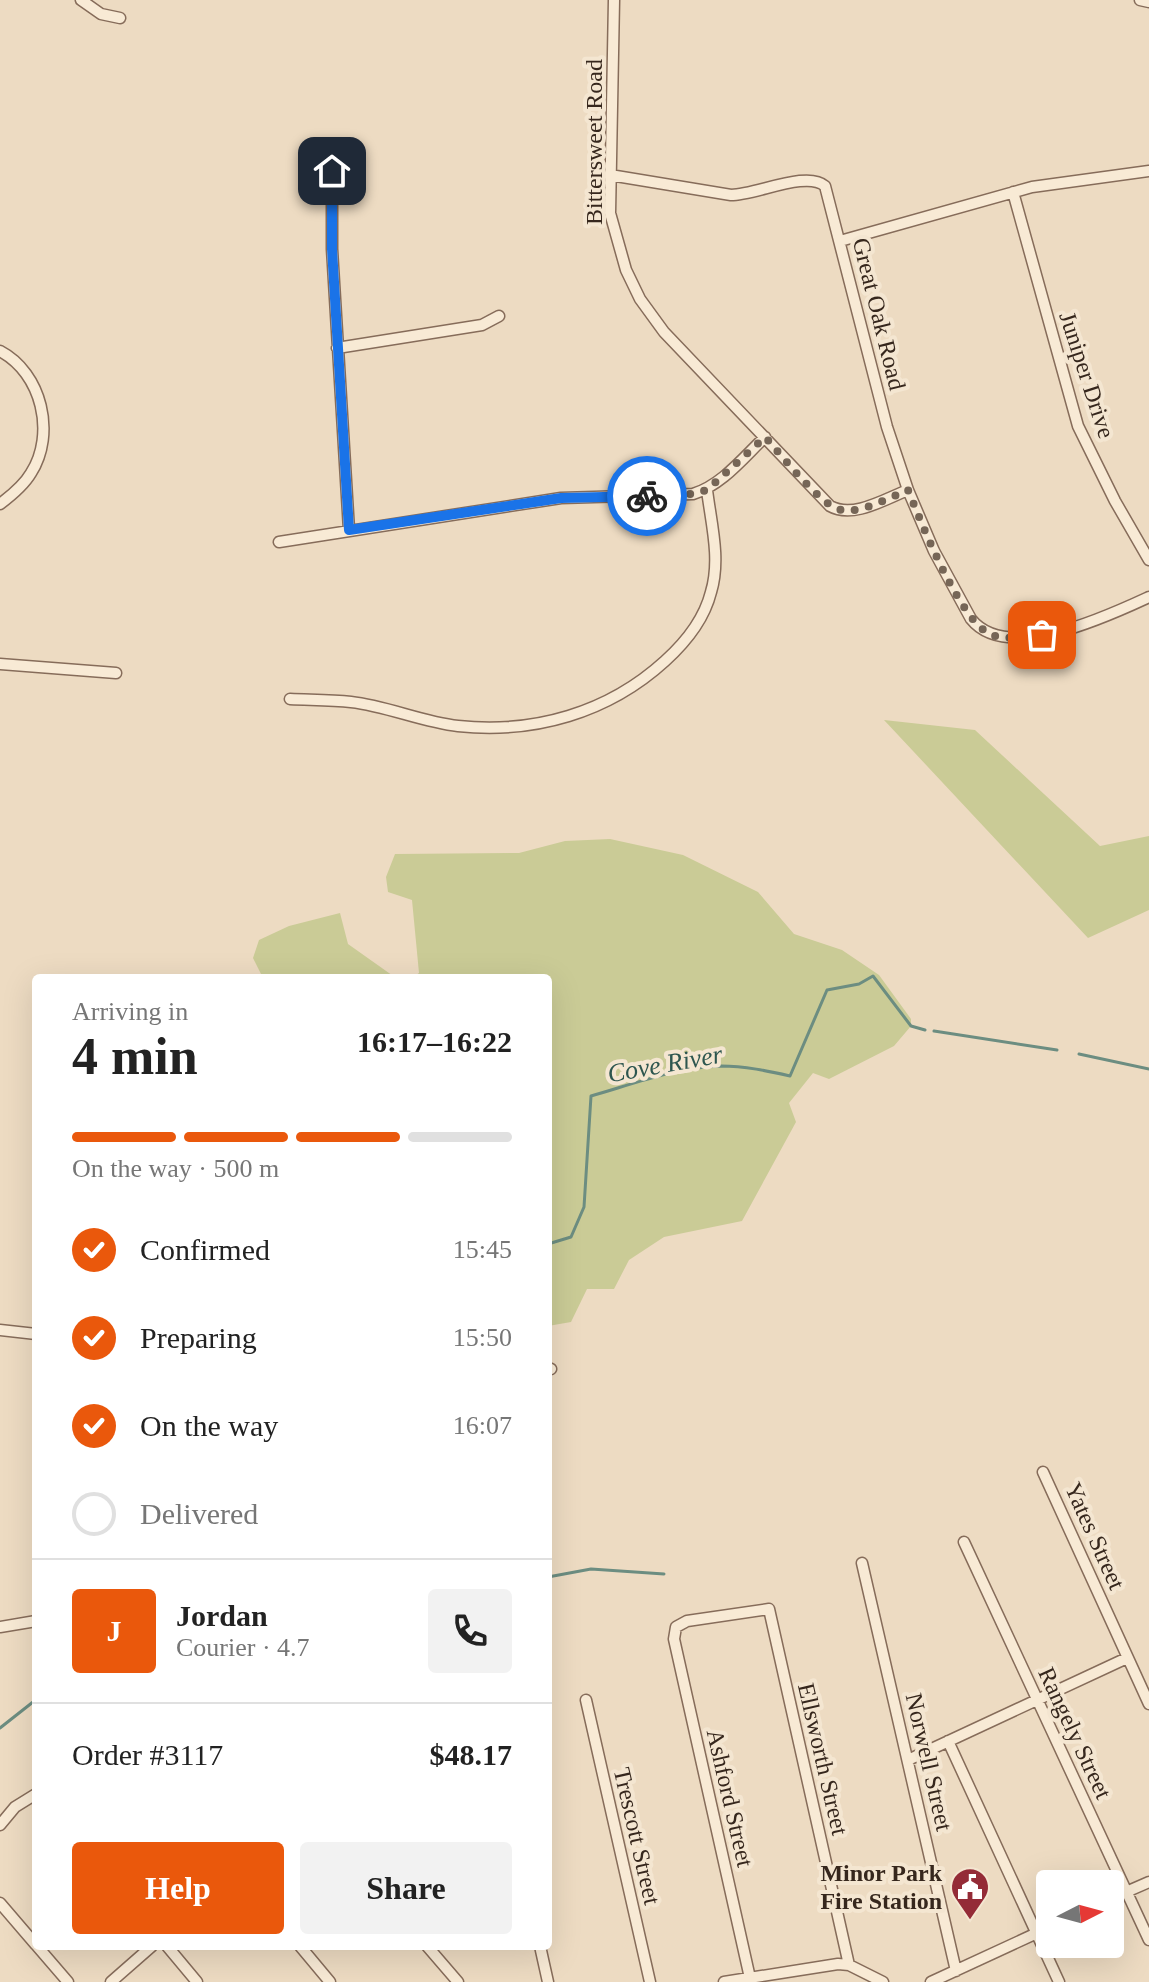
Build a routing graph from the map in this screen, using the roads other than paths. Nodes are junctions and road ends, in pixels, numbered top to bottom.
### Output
1 (81, 0) edge
2 (614, 0) edge
3 (1140, 0) edge
4 (1149, 2) edge
5 (120, 18) dead end
6 (332, 171) dead end
7 (1149, 171) edge
8 (610, 175) junction
9 (1013, 192) junction
10 (840, 241) junction
11 (499, 316) dead end
12 (337, 348) junction
13 (0, 351) edge
14 (765, 437) junction
15 (707, 490) junction
16 (908, 490) junction
17 (0, 504) edge
18 (349, 530) junction
19 (279, 542) dead end
20 (1149, 560) edge
21 (1149, 597) edge
22 (0, 664) edge
23 (116, 673) dead end
24 (290, 699) dead end
25 (0, 1330) edge
26 (32, 1334) edge
27 (1043, 1472) dead end
28 (964, 1542) dead end
29 (862, 1563) dead end
30 (769, 1609) joint
31 (32, 1622) edge
32 (0, 1627) edge
33 (1127, 1658) junction
34 (1037, 1697) junction
35 (586, 1700) dead end
36 (1149, 1704) edge
37 (948, 1741) junction
38 (908, 1760) junction
39 (32, 1797) edge
40 (0, 1825) edge
41 (1149, 1882) edge
42 (1126, 1892) junction
43 (0, 1903) edge
44 (1036, 1931) edge
45 (1036, 1933) edge
46 (32, 1939) edge
47 (1149, 1940) edge
48 (41, 1950) edge
49 (147, 1950) edge
50 (170, 1950) edge
51 (303, 1950) edge
52 (430, 1950) edge
53 (541, 1950) edge
54 (1048, 1958) edge
55 (849, 1965) junction
56 (956, 1971) junction
57 (750, 1978) junction
58 (68, 1982) edge
59 (111, 1982) edge
60 (197, 1982) edge
61 (330, 1982) edge
62 (458, 1982) edge
63 (548, 1982) edge
64 (650, 1982) edge
65 (724, 1982) edge
66 (883, 1982) edge
67 (931, 1982) edge
68 (1059, 1982) edge

1 - 5 street
2 - 8 street, Bittersweet Road
3 - 4 street
6 - 12 street
7 - 9 street
8 - 10 street, Great Oak Road
8 - 14 street, Bittersweet Road
9 - 10 street
9 - 20 street, Juniper Drive
10 - 16 street, Great Oak Road
11 - 12 street
12 - 18 street
13 - 17 street
14 - 15 street
14 - 16 street, Bittersweet Road
15 - 18 street
15 - 24 street
16 - 21 street, Great Oak Road
18 - 19 street
22 - 23 street
25 - 26 street
27 - 33 street, Yates Street
28 - 34 street, Rangely Street
29 - 38 street, Norwell Street
30 - 55 street, Ellsworth Street
30 - 57 street, Ashford Street
31 - 32 street
33 - 34 street
33 - 36 street, Yates Street
34 - 37 street
34 - 42 street, Rangely Street
35 - 64 street, Trescott Street
37 - 38 street
37 - 44 street
38 - 56 street, Norwell Street
39 - 40 street
41 - 42 street
42 - 47 street, Rangely Street
43 - 46 street
45 - 56 street
48 - 58 street
49 - 59 street
50 - 60 street
51 - 61 street
52 - 62 street
53 - 63 street
54 - 68 street
55 - 57 street
55 - 66 street
56 - 67 street
57 - 65 street

